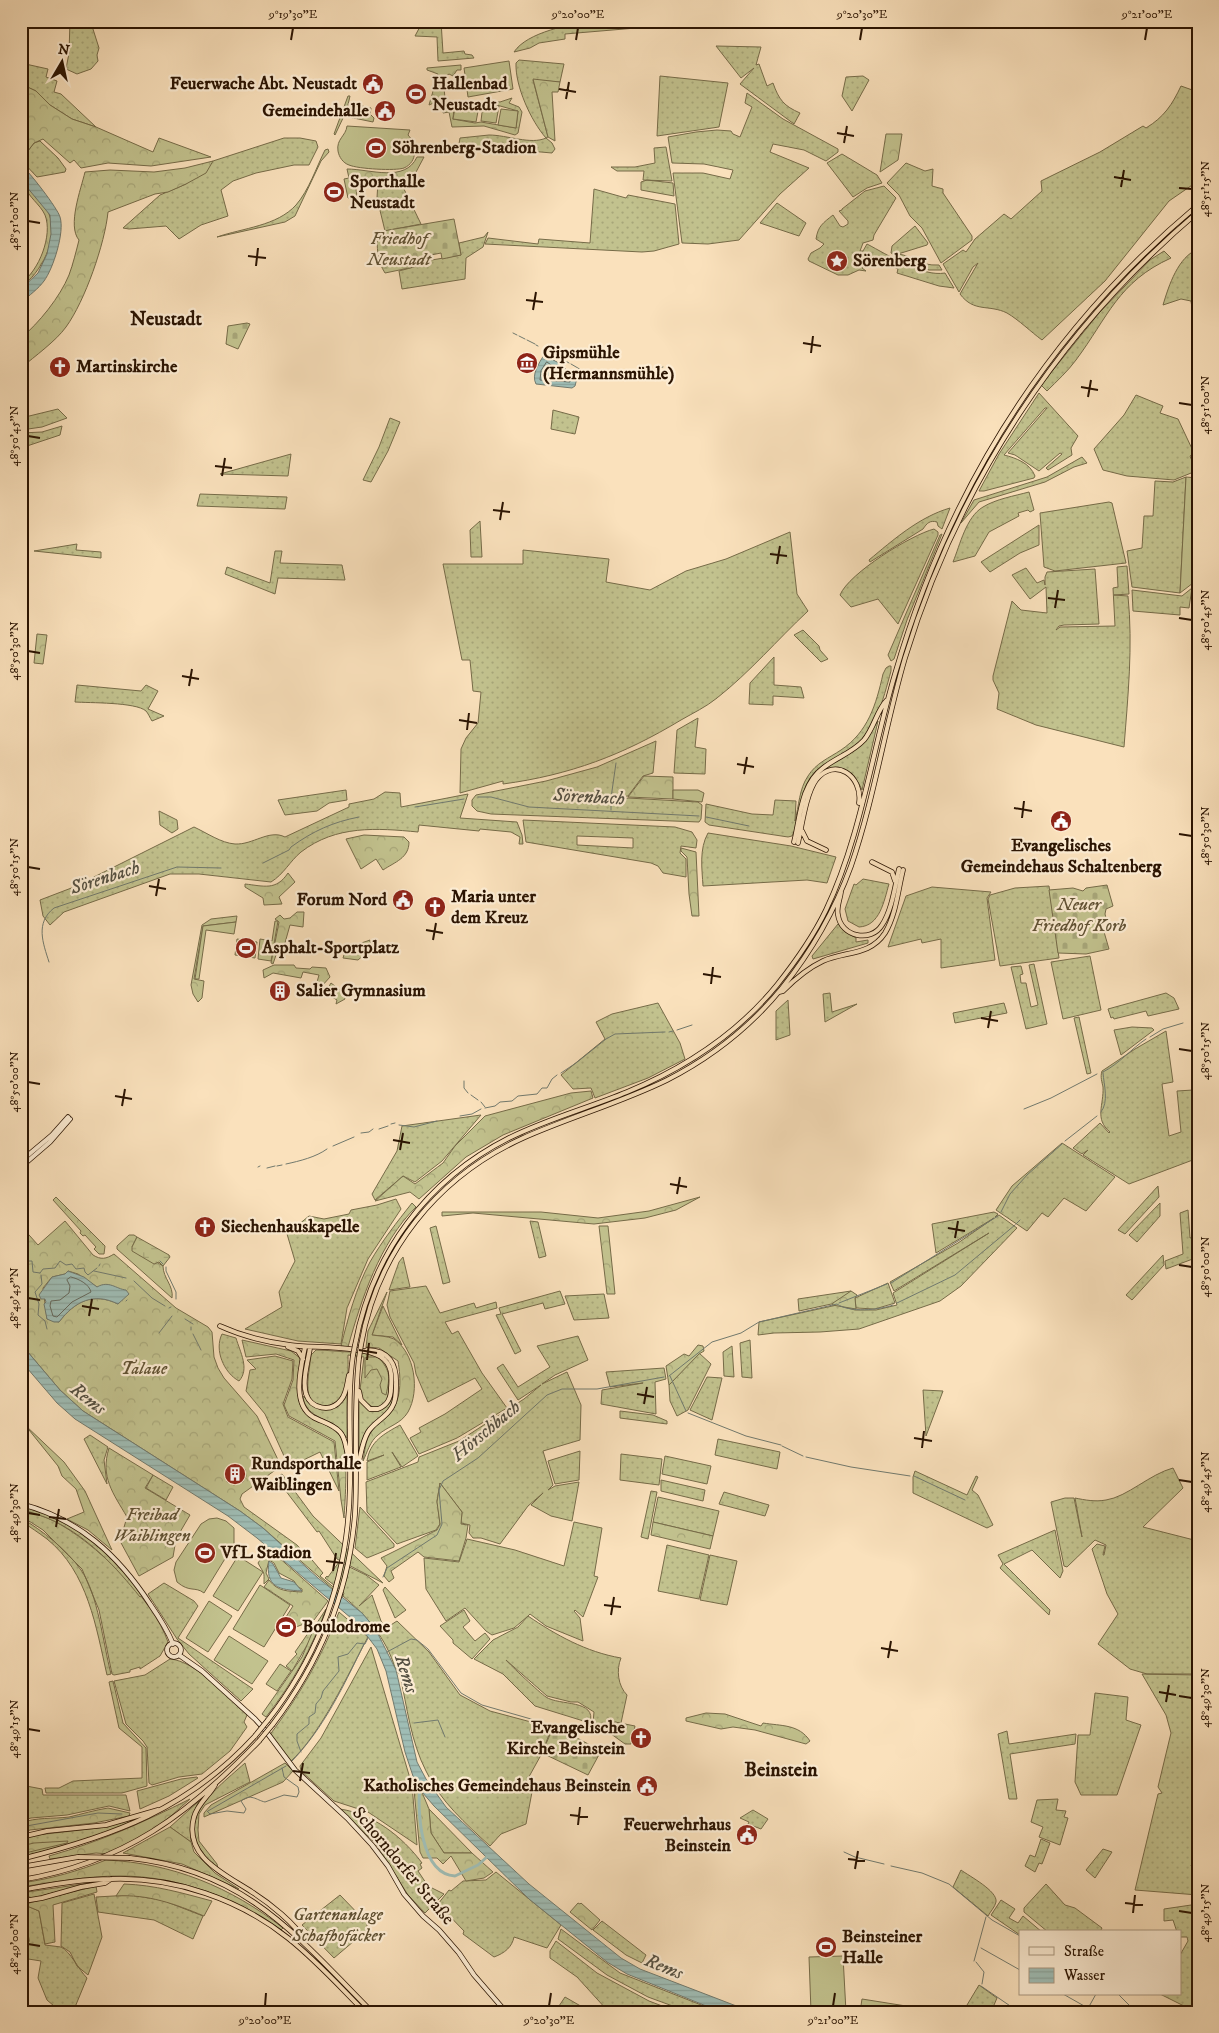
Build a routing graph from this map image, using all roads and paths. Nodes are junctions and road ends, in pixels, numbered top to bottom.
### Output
1 (1198, 205) edge
2 (1198, 212) edge
3 (888, 699) junction
4 (859, 812) junction
5 (802, 830) junction
6 (826, 850) dead end
7 (872, 862) dead end
8 (896, 883) junction
9 (842, 889) junction
10 (778, 993) junction
11 (21, 1161) edge
12 (21, 1167) edge
13 (220, 1326) dead end
14 (282, 1344) junction
15 (308, 1347) junction
16 (357, 1350) junction
17 (303, 1358) junction
18 (352, 1361) junction
19 (357, 1376) junction
20 (350, 1460) junction
21 (356, 1471) junction
22 (21, 1504) edge
23 (173, 1644) junction
24 (179, 1655) junction
25 (216, 1783) junction
26 (161, 1810) junction
27 (21, 1837) edge
28 (21, 1859) edge
29 (21, 1866) edge
30 (111, 1879) junction
31 (21, 1880) edge
32 (21, 1890) edge
33 (21, 1898) edge
34 (307, 1946) junction
35 (364, 2012) edge
36 (372, 2012) edge
37 (506, 2012) edge

1 - 3 highway
2 - 9 highway
3 - 4 highway
3 - 5 highway
4 - 5 highway
4 - 18 highway, bridge
5 - 6 highway
7 - 8 highway
8 - 9 highway
8 - 10 highway
9 - 10 highway
10 - 19 highway, bridge
11 - 12 main road
13 - 14 highway
14 - 15 highway
14 - 17 highway
15 - 16 highway
15 - 17 highway
15 - 18 highway
16 - 19 highway
16 - 21 highway
17 - 20 highway
18 - 20 highway
19 - 21 highway
20 - 26 highway, bridge
21 - 25 highway, bridge
22 - 23 main road
23 - 24 main road
23 - 24 main road
24 - 37 main road, Schorndorfer Straße
25 - 31 highway
25 - 34 highway
26 - 27 highway
26 - 28 highway
29 - 34 highway, bridge
30 - 32 highway
30 - 33 highway
30 - 35 highway
34 - 36 highway

